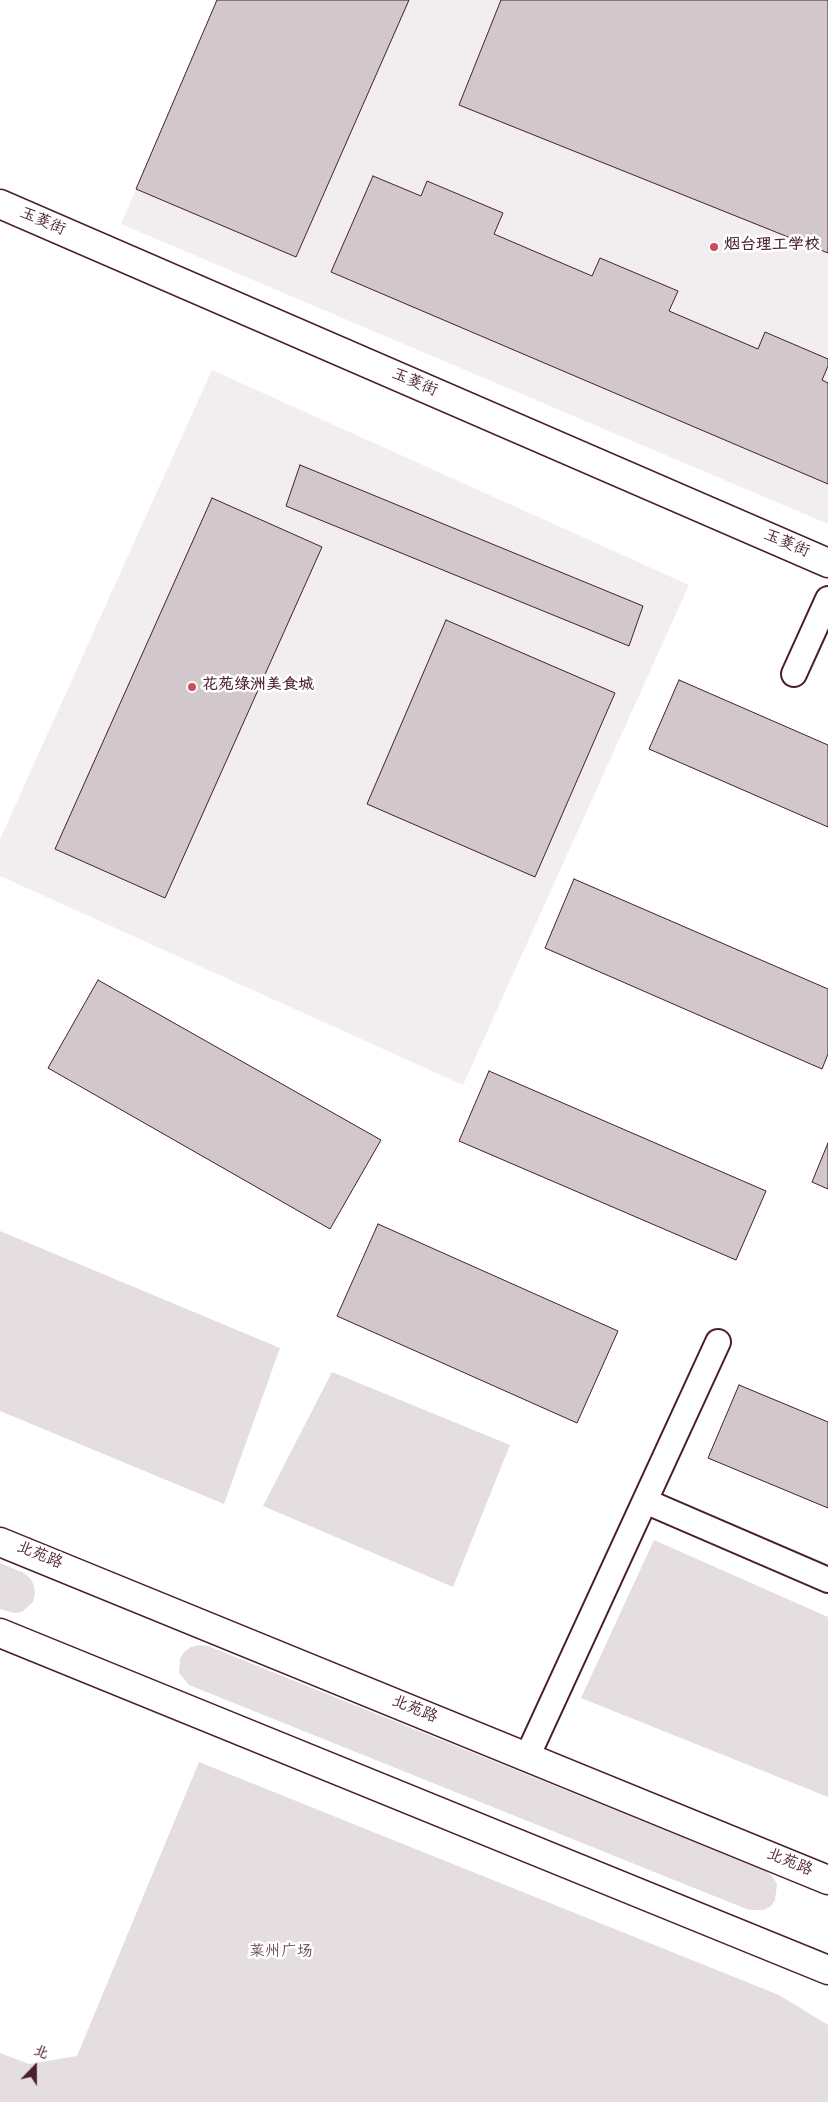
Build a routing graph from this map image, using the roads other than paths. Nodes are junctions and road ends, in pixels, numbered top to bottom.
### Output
1 (0, 204) edge
2 (828, 563) edge
3 (828, 599) edge
4 (794, 674) dead end
5 (718, 1342) dead end
6 (645, 1501) junction
7 (0, 1542) edge
8 (828, 1580) edge
9 (0, 1633) edge
10 (527, 1757) junction
11 (828, 1880) edge
12 (828, 1970) edge

1 - 2 main road, 玉菱街
3 - 4 street
5 - 6 street
6 - 8 street
6 - 10 street
7 - 10 main road, 北苑路
9 - 12 main road
10 - 11 main road, 北苑路

